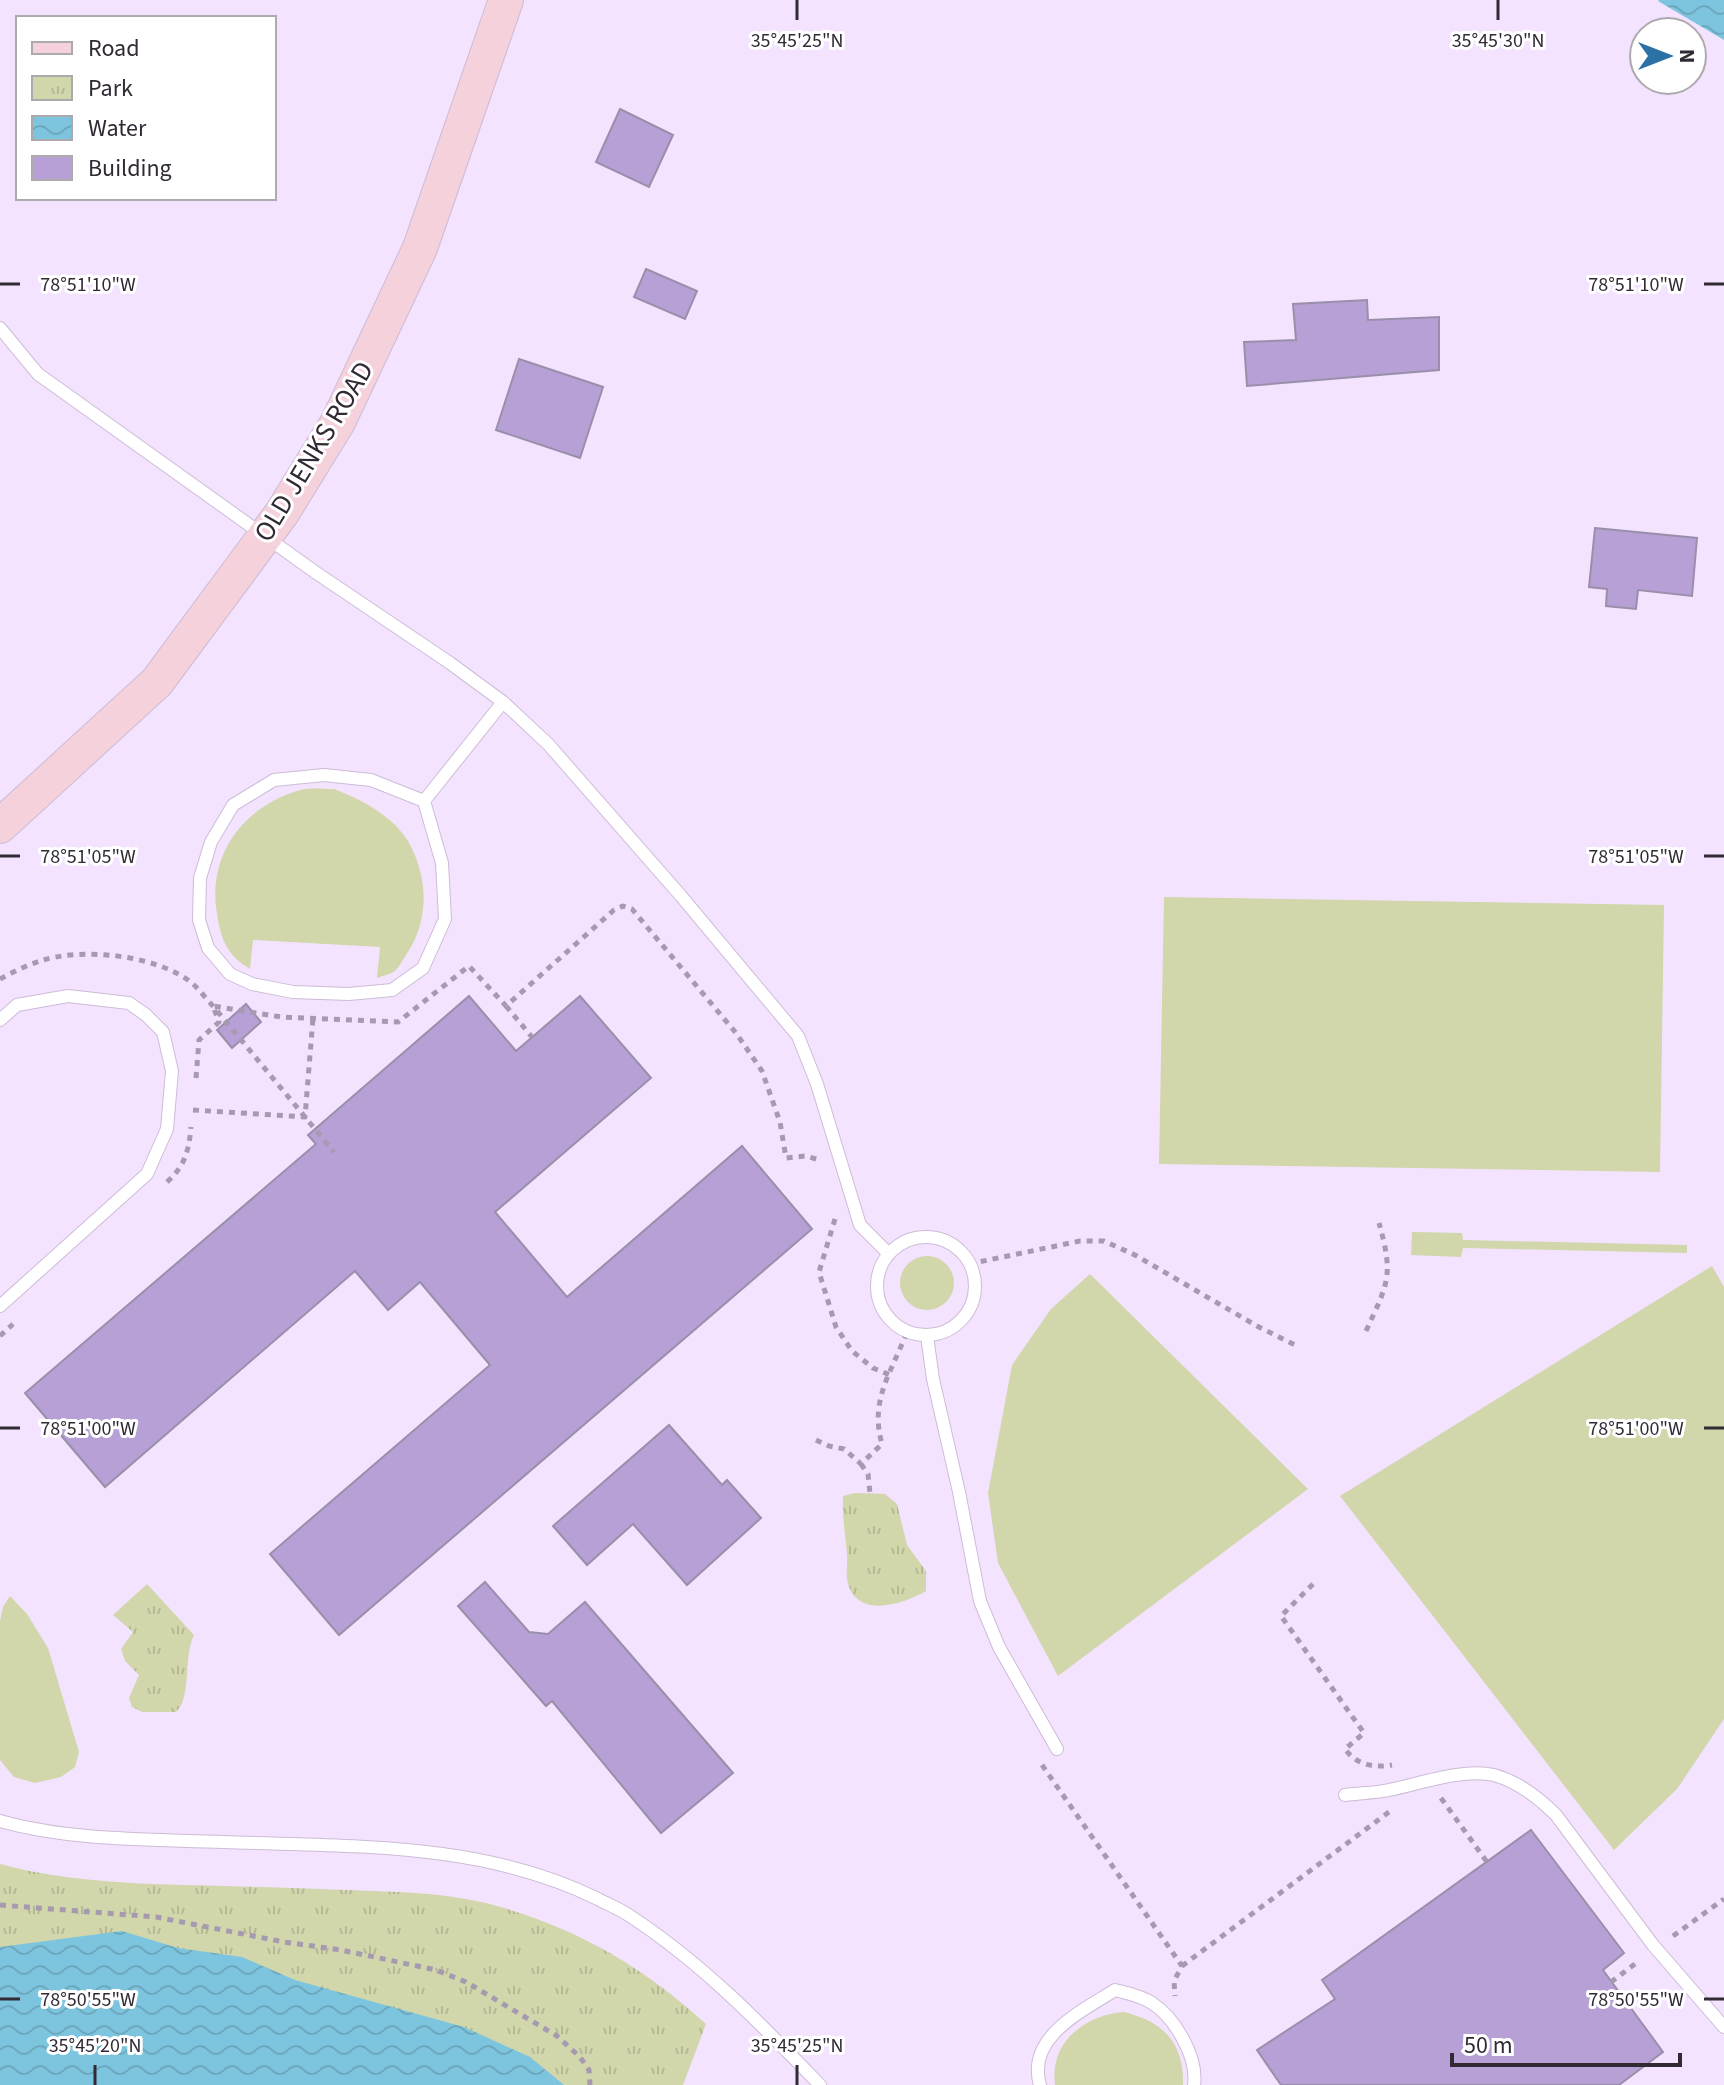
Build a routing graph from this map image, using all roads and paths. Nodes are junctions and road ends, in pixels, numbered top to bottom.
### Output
1 (506, 0) edge
2 (0, 328) edge
3 (265, 536) junction
4 (503, 702) junction
5 (424, 801) junction
6 (0, 826) edge
7 (0, 979) edge
8 (213, 1006) junction
9 (506, 1006) junction
10 (313, 1018) junction
11 (0, 1020) edge
12 (532, 1037) dead end
13 (193, 1110) dead end
14 (305, 1117) junction
15 (334, 1152) dead end
16 (824, 1170) dead end
17 (832, 1205) dead end
18 (1379, 1223) dead end
19 (889, 1254) junction
20 (969, 1264) junction
21 (0, 1306) edge
22 (1366, 1331) dead end
23 (907, 1332) junction
24 (927, 1336) junction
25 (1297, 1346) dead end
26 (890, 1375) junction
27 (816, 1440) dead end
28 (861, 1464) junction
29 (870, 1493) dead end
30 (1313, 1584) dead end
31 (1057, 1749) dead end
32 (1039, 1761) dead end
33 (1429, 1781) junction
34 (1345, 1795) dead end
35 (1399, 1804) dead end
36 (0, 1821) edge
37 (1487, 1862) dead end
38 (0, 1905) edge
39 (1182, 1966) junction
40 (1175, 1999) dead end
41 (1724, 2027) edge
42 (590, 2085) edge
43 (820, 2085) edge
44 (1040, 2085) edge
45 (1194, 2085) edge

1 - 3 street, OLD JENKS ROAD
2 - 3 lane
3 - 4 lane
3 - 6 street, OLD JENKS ROAD
4 - 5 lane
4 - 19 lane
5 - 5 lane
7 - 8 path
8 - 10 path
8 - 14 path
9 - 10 path
9 - 12 path
9 - 16 path
10 - 14 path
11 - 21 lane
13 - 14 path
14 - 15 path
17 - 26 path
18 - 22 path
19 - 20 lane
19 - 23 lane
20 - 24 lane
20 - 25 path
23 - 24 lane
23 - 26 path
24 - 31 lane
26 - 28 path
27 - 28 path
28 - 29 path
30 - 33 path
32 - 39 path
33 - 34 lane
33 - 37 path
33 - 41 lane
35 - 39 path
36 - 43 lane
38 - 42 path
39 - 40 path
44 - 45 lane

